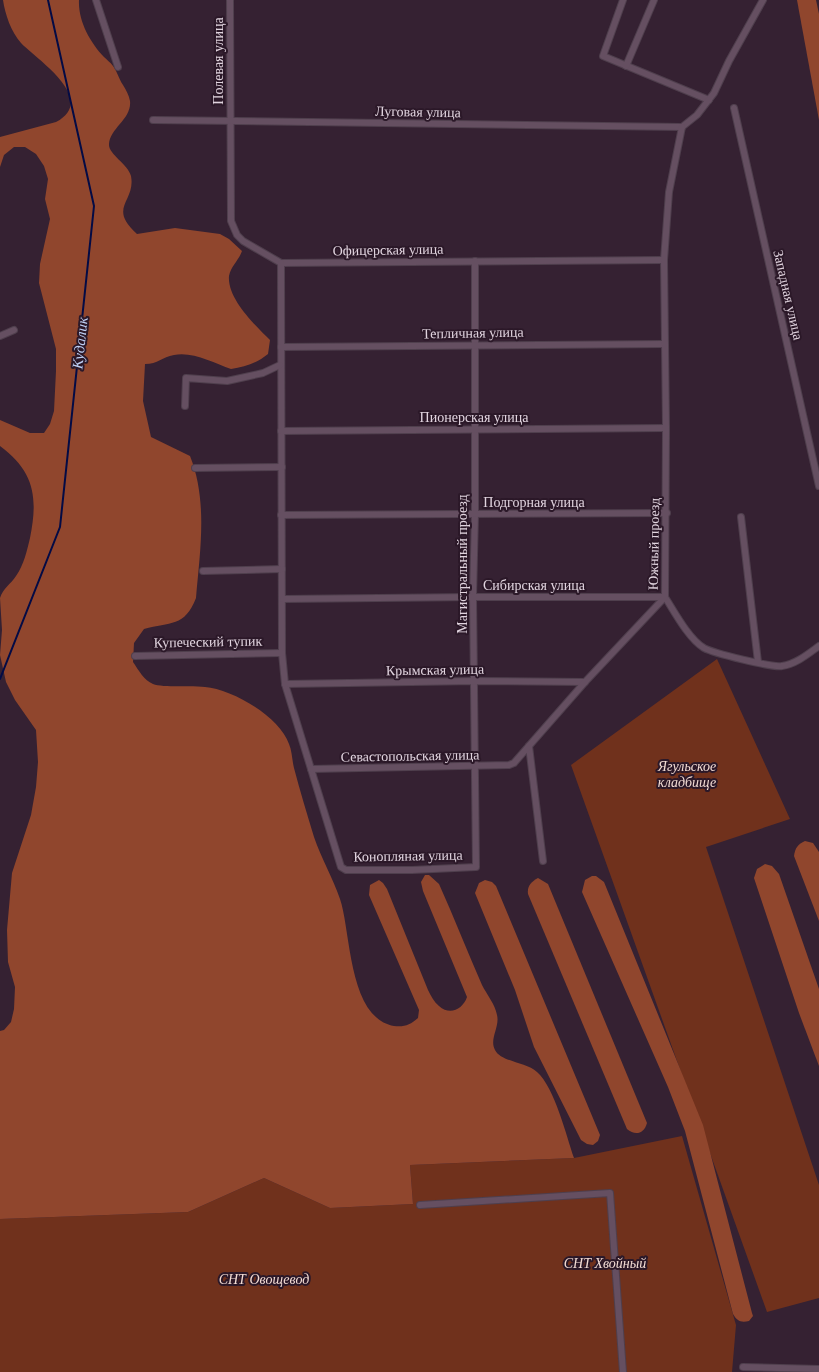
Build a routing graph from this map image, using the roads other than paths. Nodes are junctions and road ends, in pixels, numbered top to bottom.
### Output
1 (96, 0) edge
2 (230, 0) edge
3 (623, 0) edge
4 (654, 0) edge
5 (763, 0) edge
6 (626, 66) junction
7 (118, 67) dead end
8 (709, 100) junction
9 (734, 108) dead end
10 (153, 120) dead end
11 (229, 121) junction
12 (682, 127) junction
13 (664, 260) junction
14 (475, 261) junction
15 (280, 263) junction
16 (14, 330) dead end
17 (0, 336) edge
18 (665, 344) junction
19 (474, 345) junction
20 (281, 347) junction
21 (280, 365) junction
22 (184, 406) dead end
23 (666, 428) junction
24 (475, 429) junction
25 (281, 431) junction
26 (282, 467) junction
27 (195, 468) dead end
28 (819, 486) edge
29 (667, 513) junction
30 (475, 514) junction
31 (281, 515) junction
32 (741, 517) dead end
33 (282, 569) junction
34 (203, 571) dead end
35 (473, 597) junction
36 (666, 598) junction
37 (283, 600) junction
38 (819, 646) edge
39 (282, 653) junction
40 (135, 656) dead end
41 (758, 662) junction
42 (475, 681) junction
43 (585, 682) junction
44 (285, 684) junction
45 (529, 746) junction
46 (509, 765) joint
47 (476, 767) junction
48 (311, 769) junction
49 (543, 861) dead end
50 (476, 867) joint
51 (420, 1205) dead end
52 (743, 1367) dead end
53 (819, 1369) edge
54 (779, 1370) edge
55 (622, 1372) edge

1 - 7 street
2 - 11 street, Полевая улица
3 - 6 street
4 - 6 street
5 - 8 street
6 - 8 street
8 - 12 street
9 - 28 street, Западная улица
10 - 11 street, Луговая улица
11 - 12 street, Луговая улица
11 - 15 street
12 - 13 street, Южный проезд
13 - 14 street, Офицерская улица
13 - 18 street, Южный проезд
14 - 15 street, Офицерская улица
14 - 19 street, Магистральный проезд
15 - 20 street
16 - 17 street
18 - 19 street, Тепличная улица
18 - 23 street, Южный проезд
19 - 20 street, Тепличная улица
19 - 24 street, Магистральный проезд
20 - 21 street
21 - 22 street
21 - 25 street
23 - 24 street, Пионерская улица
23 - 29 street, Южный проезд
24 - 25 street, Пионерская улица
24 - 30 street, Магистральный проезд
25 - 26 street
26 - 27 street
26 - 31 street
29 - 30 street, Подгорная улица
29 - 36 street, Южный проезд
30 - 31 street, Подгорная улица
30 - 35 street, Магистральный проезд
31 - 33 street
32 - 41 street
33 - 34 street
33 - 37 street
35 - 36 street, Сибирская улица
35 - 37 street, Сибирская улица
35 - 42 street, Магистральный проезд
36 - 41 street
36 - 43 street, Южный проезд
37 - 39 street
38 - 41 street
39 - 40 street, Купеческий тупик
39 - 44 street
42 - 43 street, Крымская улица
42 - 44 street, Крымская улица
42 - 47 street, Магистральный проезд
43 - 45 street, Южный проезд
44 - 48 street
45 - 46 street, Южный проезд
45 - 49 street
46 - 47 street, Севастопольская улица
47 - 48 street, Севастопольская улица
47 - 50 street, Магистральный проезд
48 - 50 street, Конопляная улица
51 - 55 street
52 - 54 street
53 - 54 street

